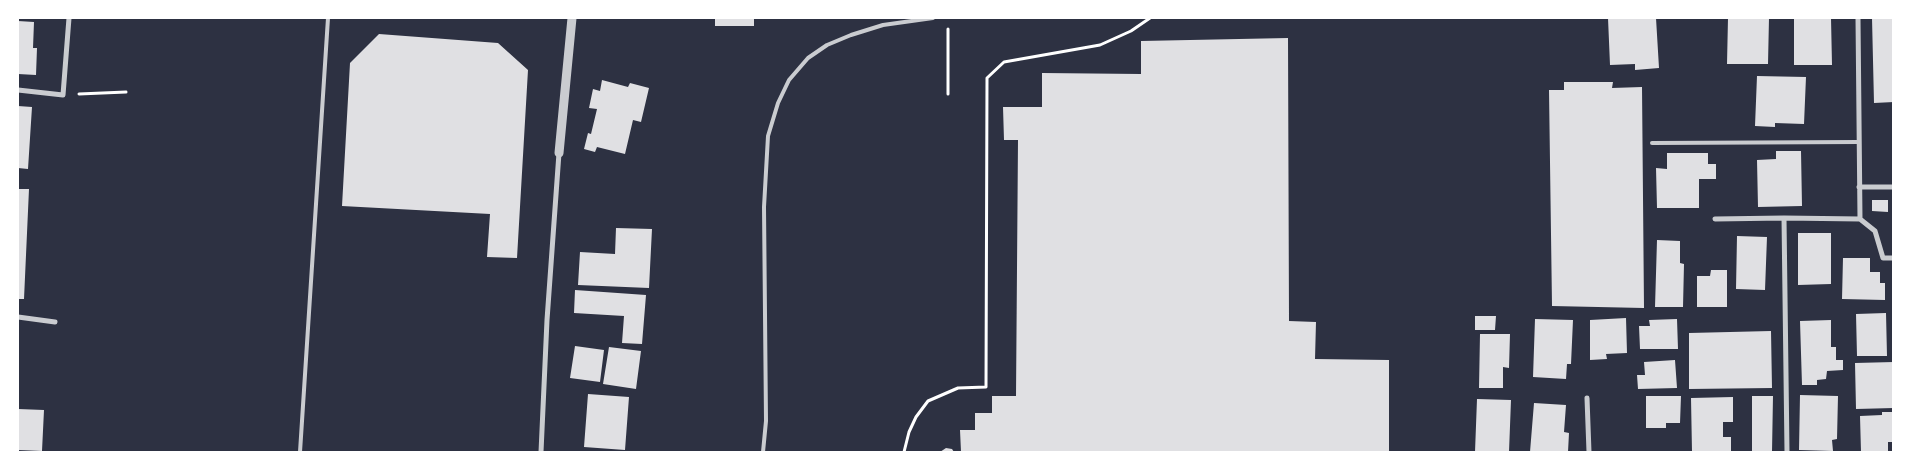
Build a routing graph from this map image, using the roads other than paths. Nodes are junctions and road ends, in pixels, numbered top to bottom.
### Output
1 (69, 18) edge
2 (328, 18) edge
3 (572, 18) edge
4 (933, 18) edge
5 (1858, 18) edge
6 (18, 90) edge
7 (1859, 142) junction
8 (1652, 143) dead end
9 (559, 153) joint
10 (1859, 187) junction
11 (1894, 187) edge
12 (1784, 218) junction
13 (1715, 219) dead end
14 (1860, 219) junction
15 (1894, 258) edge
16 (18, 317) edge
17 (55, 322) dead end
18 (1587, 398) dead end
19 (300, 452) edge
20 (541, 452) edge
21 (764, 452) edge
22 (1589, 452) edge
23 (1787, 452) edge

1 - 6 street
2 - 19 lane
3 - 9 street
4 - 21 lane
5 - 7 street
7 - 8 lane
7 - 10 street
9 - 20 street
10 - 11 street
10 - 14 street
12 - 13 street
12 - 14 street
12 - 23 street
14 - 15 street
16 - 17 street
18 - 22 street

